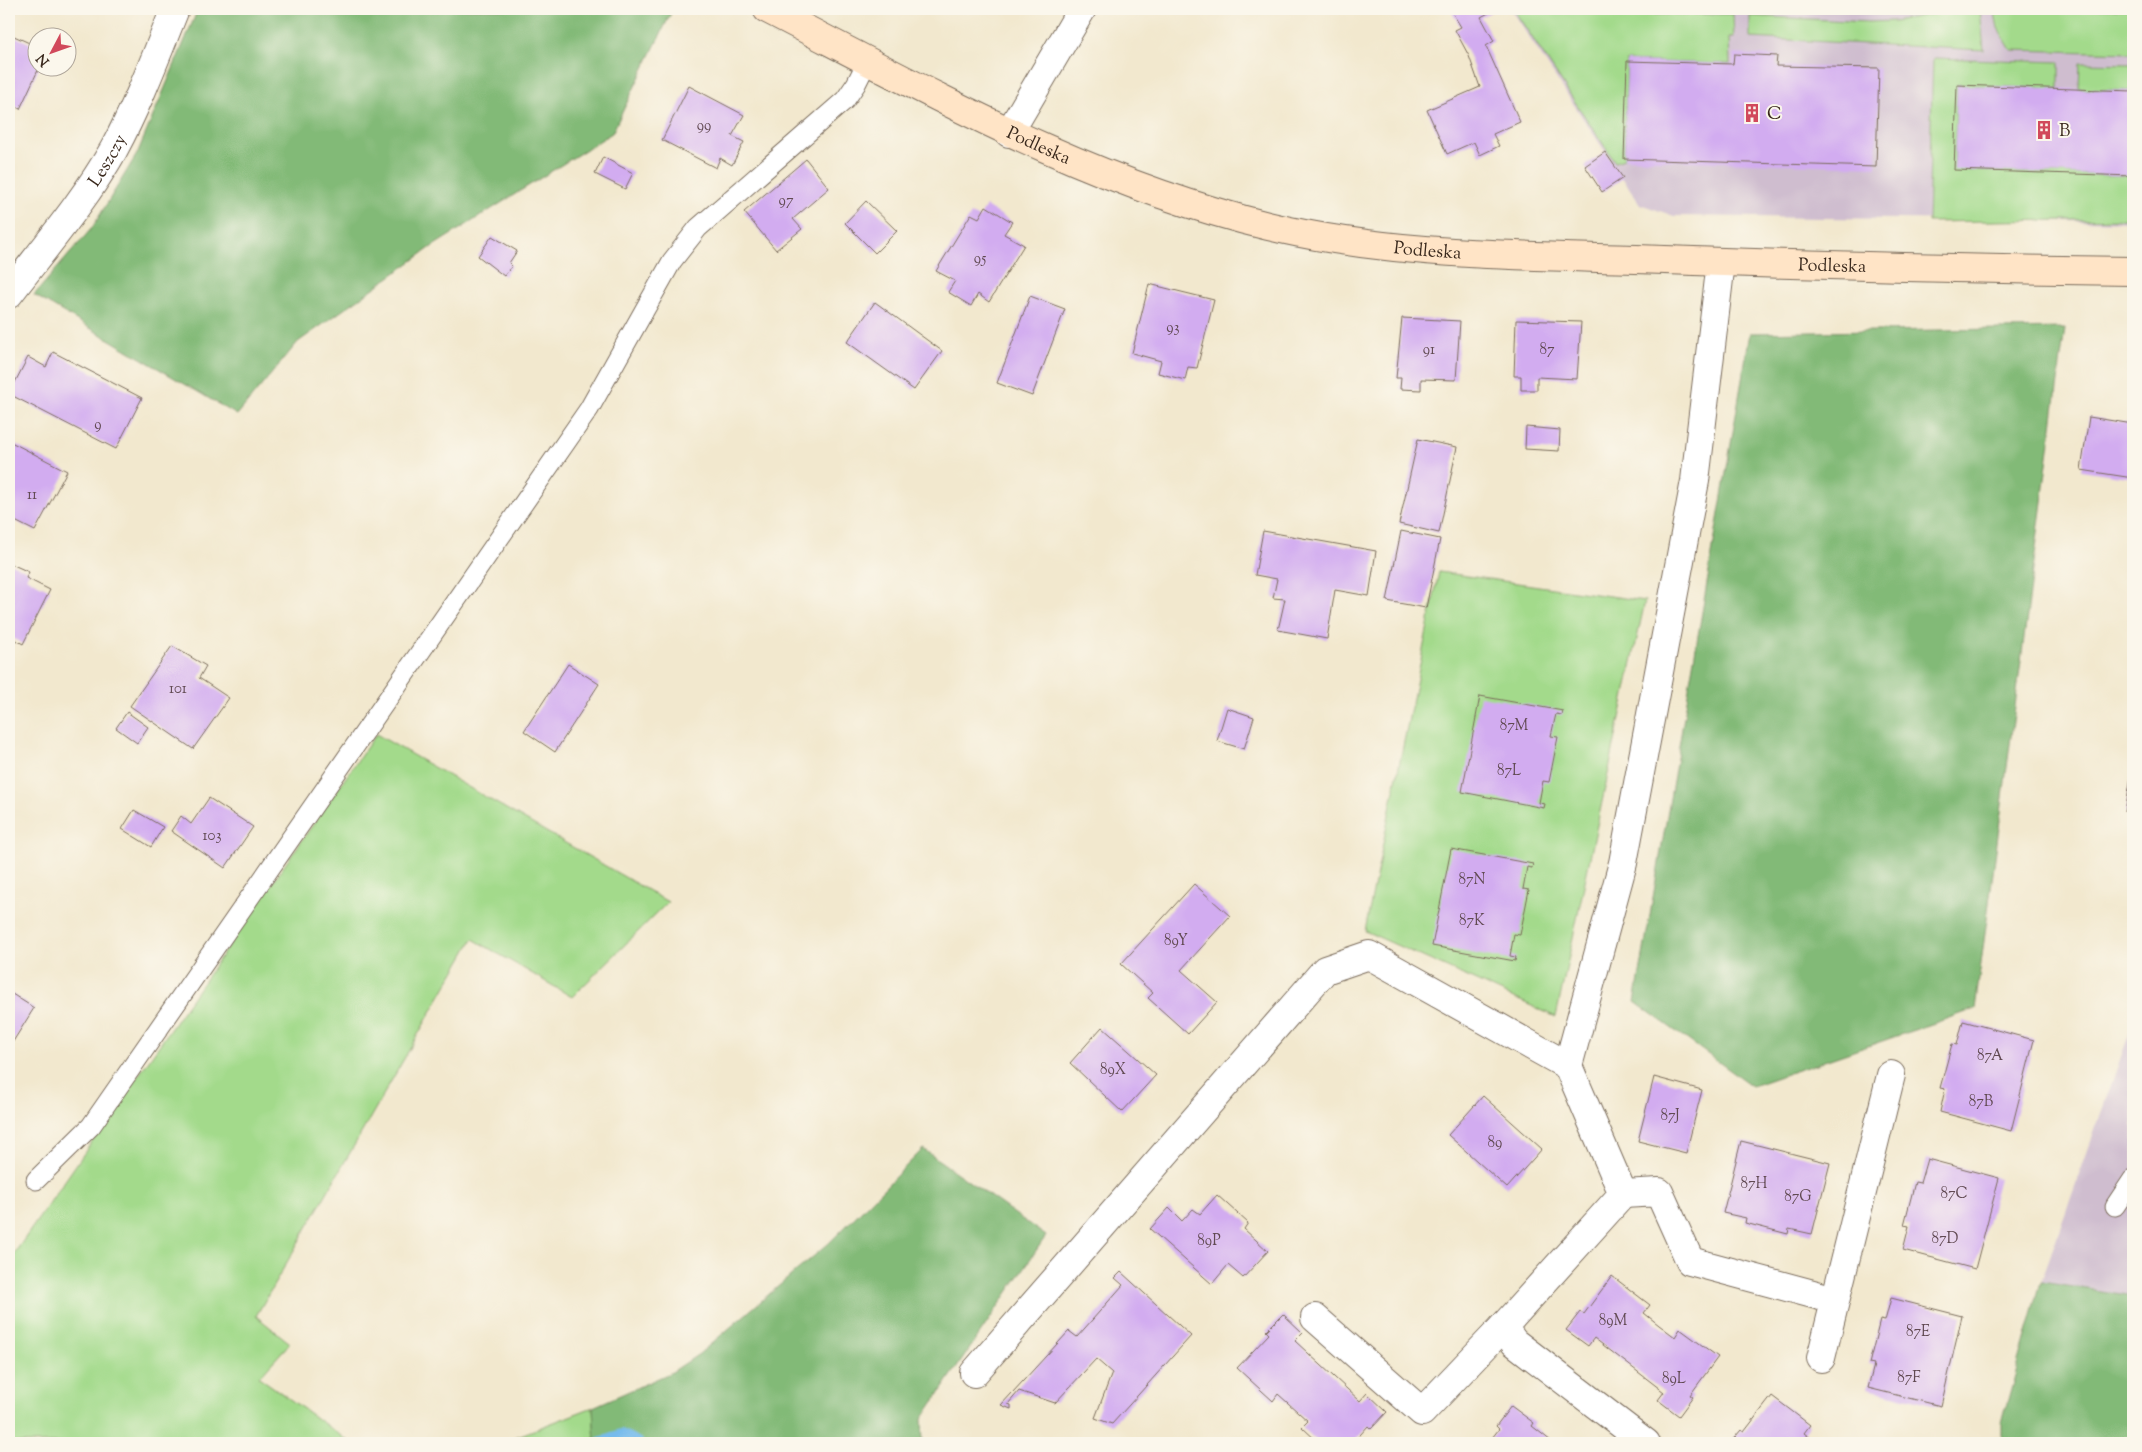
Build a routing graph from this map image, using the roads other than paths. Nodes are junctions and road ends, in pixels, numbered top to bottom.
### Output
1 (175, 9) edge
2 (768, 9) edge
3 (1082, 9) edge
4 (868, 60) junction
5 (1009, 133) junction
6 (1721, 262) junction
7 (2133, 271) edge
8 (9, 294) edge
9 (1568, 1066) junction
10 (1892, 1075) dead end
11 (2133, 1179) edge
12 (36, 1180) dead end
13 (1623, 1194) junction
14 (2115, 1206) dead end
15 (1835, 1300) junction
16 (1315, 1318) dead end
17 (1503, 1327) junction
18 (1821, 1358) dead end
19 (974, 1373) dead end
20 (1646, 1443) edge

1 - 8 street, Leszczy
2 - 4 street, Podleska
3 - 5 street
4 - 5 street, Podleska
4 - 12 lane
5 - 6 street, Podleska
6 - 7 street, Podleska
6 - 9 street
9 - 13 street
9 - 19 street
10 - 15 street
11 - 14 lane
13 - 15 street
13 - 17 street
15 - 18 street
16 - 17 street
17 - 20 street

